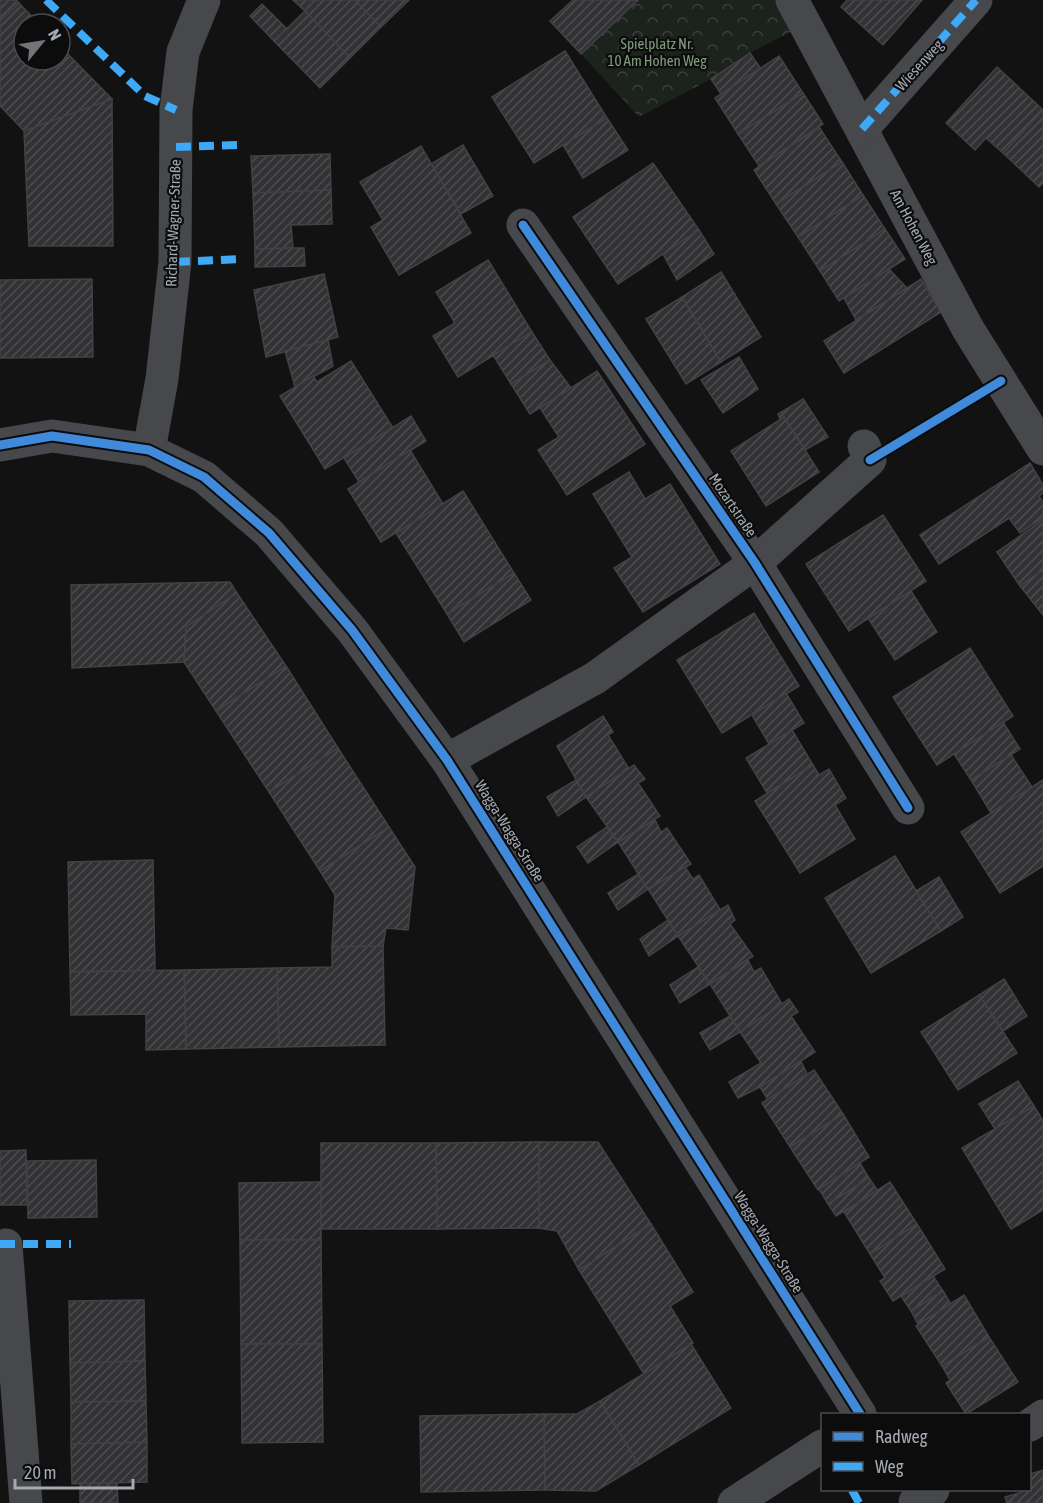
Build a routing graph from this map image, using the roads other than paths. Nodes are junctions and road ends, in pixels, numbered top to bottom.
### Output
1 (204, 0) edge
2 (792, 0) edge
3 (976, 0) edge
4 (862, 129) junction
5 (523, 225) dead end
6 (0, 445) edge
7 (864, 446) dead end
8 (1043, 449) edge
9 (149, 450) junction
10 (755, 562) junction
11 (447, 760) junction
12 (908, 808) dead end
13 (6, 1245) dead end
14 (859, 1413) edge
15 (821, 1447) edge
16 (26, 1503) edge
17 (735, 1503) edge

1 - 9 street, Richard-Wagner-Straße
2 - 4 street, Am Hohen Weg
3 - 4 street, Wiesenweg
4 - 8 street, Am Hohen Weg
5 - 10 street, Mozartstraße
6 - 9 street, Wagga-Wagga-Straße
7 - 10 street, Mozartstraße
9 - 11 street, Wagga-Wagga-Straße
10 - 11 street, Mozartstraße
10 - 12 street, Mozartstraße
11 - 14 street, Wagga-Wagga-Straße
13 - 16 street
15 - 17 street

